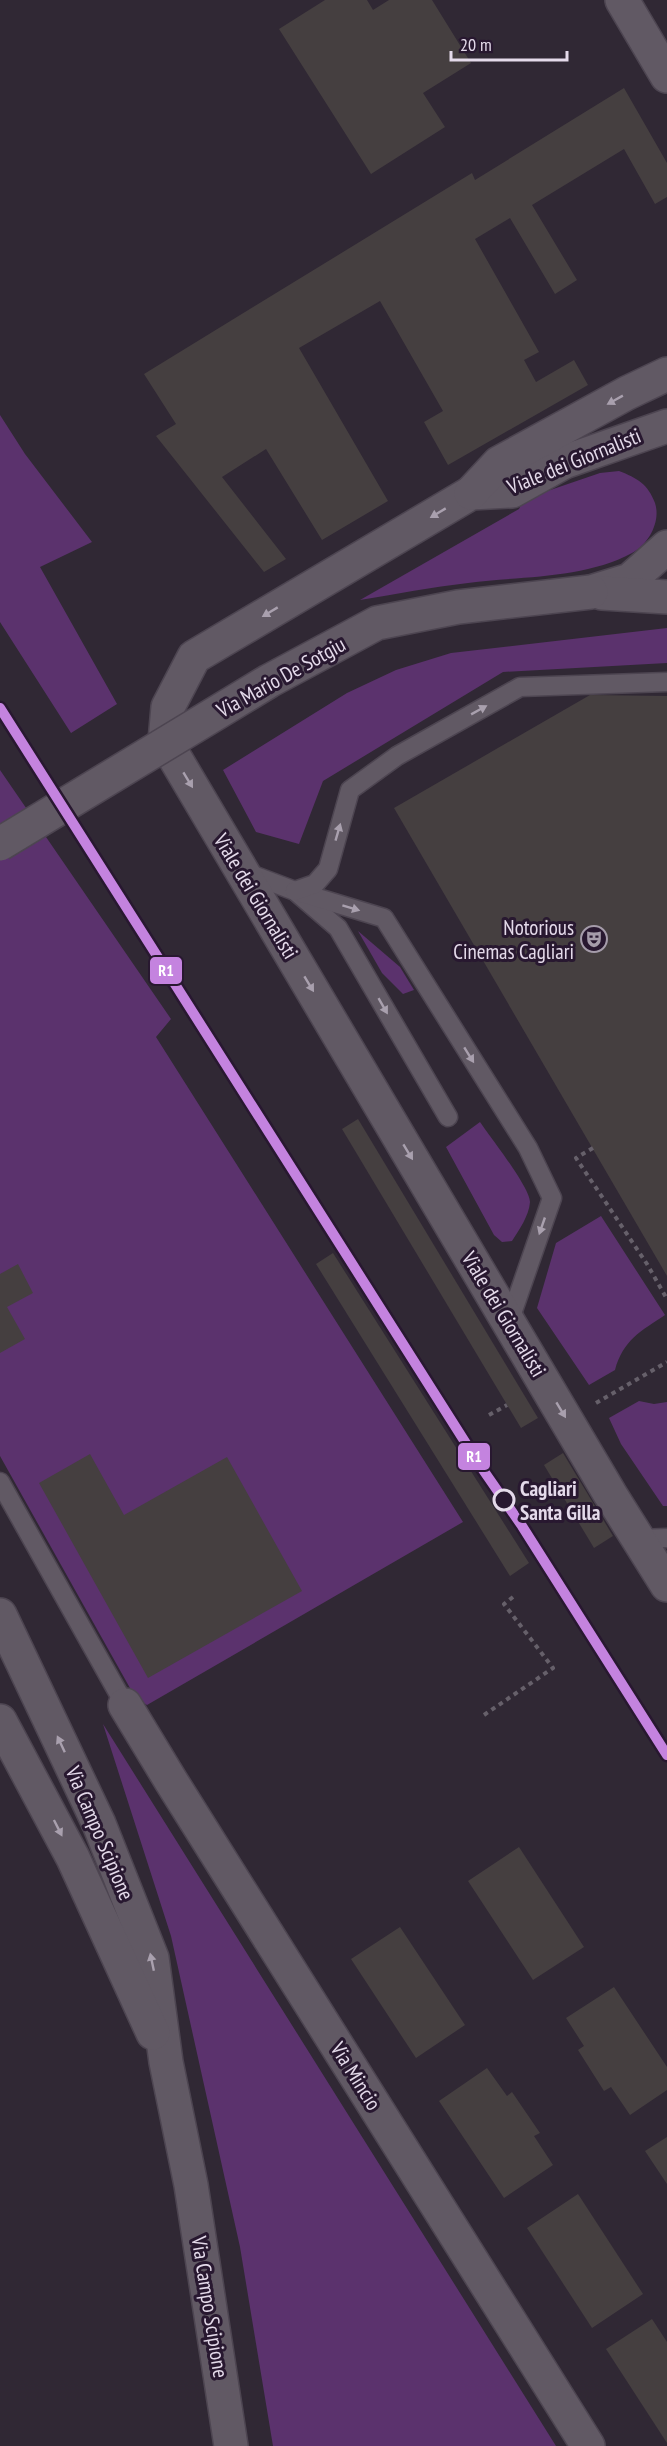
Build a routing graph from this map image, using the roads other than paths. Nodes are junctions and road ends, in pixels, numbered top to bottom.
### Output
1 (622, 0) edge
2 (667, 76) edge
3 (667, 374) edge
4 (667, 426) edge
5 (471, 493) junction
6 (667, 547) edge
7 (591, 592) junction
8 (667, 597) edge
9 (667, 682) edge
10 (0, 844) edge
11 (241, 870) junction
12 (295, 891) junction
13 (448, 1117) dead end
14 (508, 1322) junction
15 (0, 1482) edge
16 (653, 1539) edge
17 (667, 1585) edge
18 (0, 1615) edge
19 (125, 1705) joint
20 (0, 1721) edge
21 (166, 2062) junction
22 (231, 2446) edge
23 (588, 2446) edge

1 - 2 street
3 -> 5 street
4 - 5 street, Viale dei Giornalisti
5 -> 11 street, Viale dei Giornalisti
6 - 7 street, Via Mario De Sotgiu
7 - 8 street, Via Mario De Sotgiu
7 - 10 street, Via Mario De Sotgiu, bridge
12 -> 9 lane
11 - 12 lane
11 -> 14 street, Viale dei Giornalisti
12 -> 13 lane
12 -> 14 lane
14 -> 16 street, Viale dei Giornalisti
15 - 19 lane
16 - 17 street, Viale dei Giornalisti
21 -> 18 street, Via Campo Scipione
19 - 23 street, Via Mincio
20 -> 21 street, Via Campo Scipione
21 - 22 street, Via Campo Scipione

